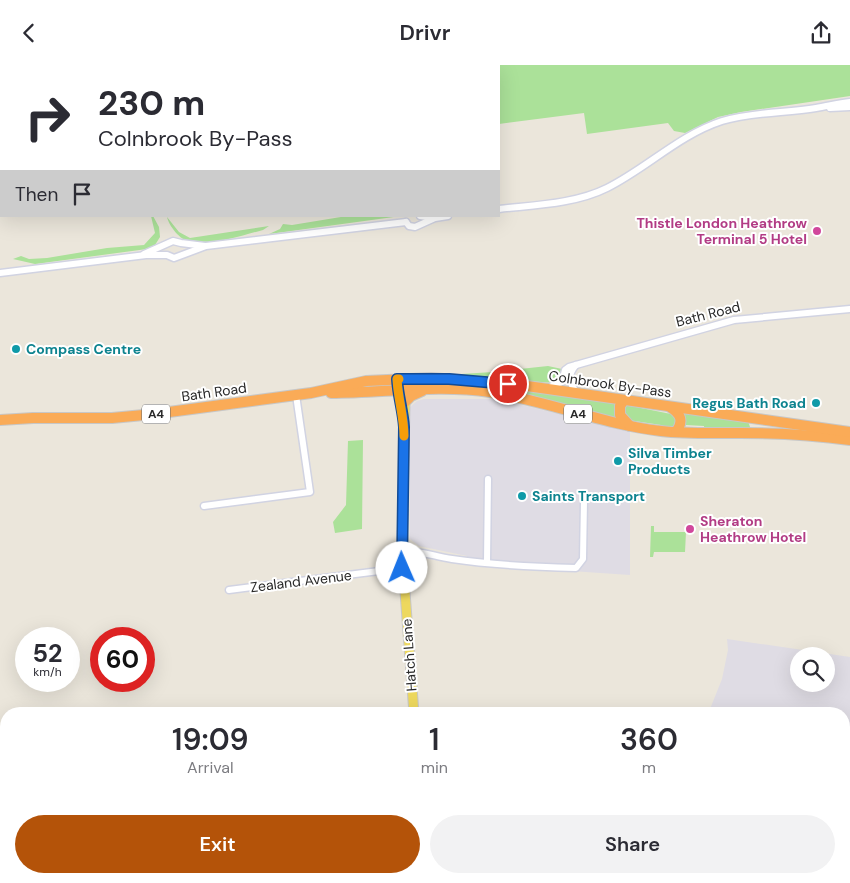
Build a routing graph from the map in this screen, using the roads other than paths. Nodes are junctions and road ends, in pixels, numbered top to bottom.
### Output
1 (850, 102) edge
2 (850, 107) edge
3 (816, 108) junction
4 (500, 209) edge
5 (419, 217) edge
6 (427, 217) edge
7 (442, 217) edge
8 (435, 218) junction
9 (407, 219) edge
10 (419, 224) junction
11 (181, 243) junction
12 (167, 244) junction
13 (206, 247) junction
14 (167, 255) junction
15 (181, 255) junction
16 (137, 256) junction
17 (0, 273) edge
18 (850, 309) edge
19 (577, 364) junction
20 (400, 385) junction
21 (543, 389) junction
22 (425, 390) junction
23 (311, 393) joint
24 (577, 393) junction
25 (296, 395) junction
26 (624, 400) junction
27 (405, 402) junction
28 (667, 406) junction
29 (404, 417) junction
30 (0, 420) edge
31 (630, 426) junction
32 (676, 432) junction
33 (850, 432) edge
34 (850, 441) edge
35 (488, 479) dead end
36 (584, 501) dead end
37 (204, 506) dead end
38 (402, 551) junction
39 (487, 562) junction
40 (402, 568) junction
41 (229, 590) dead end
42 (413, 707) edge

1 - 3 street
2 - 3 street
3 - 4 street
5 - 10 street
6 - 8 street
7 - 8 street
8 - 10 street
9 - 10 street
9 - 13 street
11 - 12 street
11 - 13 street
11 - 15 street
12 - 14 street
12 - 16 street
13 - 15 street
14 - 15 street
14 - 16 street
16 - 17 street
18 - 19 street, Bath Road
19 - 21 street
19 - 24 street
20 - 21 highway, Colnbrook By-Pass / A4
20 - 22 highway, Colnbrook By-Pass / A4
20 - 23 highway, Colnbrook By-Pass / A4
20 - 27 main road, Hatch Lane
20 - 29 main road, Hatch Lane
21 - 24 highway, Colnbrook By-Pass / A4
22 - 27 highway
22 - 31 highway, Colnbrook By-Pass / A4
23 - 25 highway, Bath Road / A4
24 - 26 highway, Colnbrook By-Pass / A4
25 - 30 highway, Bath Road / A4
25 - 37 street
26 - 28 highway, Colnbrook By-Pass / A4
26 - 31 highway
27 - 29 main road, Hatch Lane
28 - 32 highway
28 - 33 highway, Colnbrook By-Pass / A4
29 - 38 main road, Hatch Lane
31 - 32 highway, Colnbrook By-Pass / A4
32 - 34 highway, Colnbrook By-Pass / A4
35 - 39 street
36 - 39 street
38 - 39 street
38 - 40 main road, Hatch Lane
40 - 41 street, Zealand Avenue
40 - 42 main road, Hatch Lane

